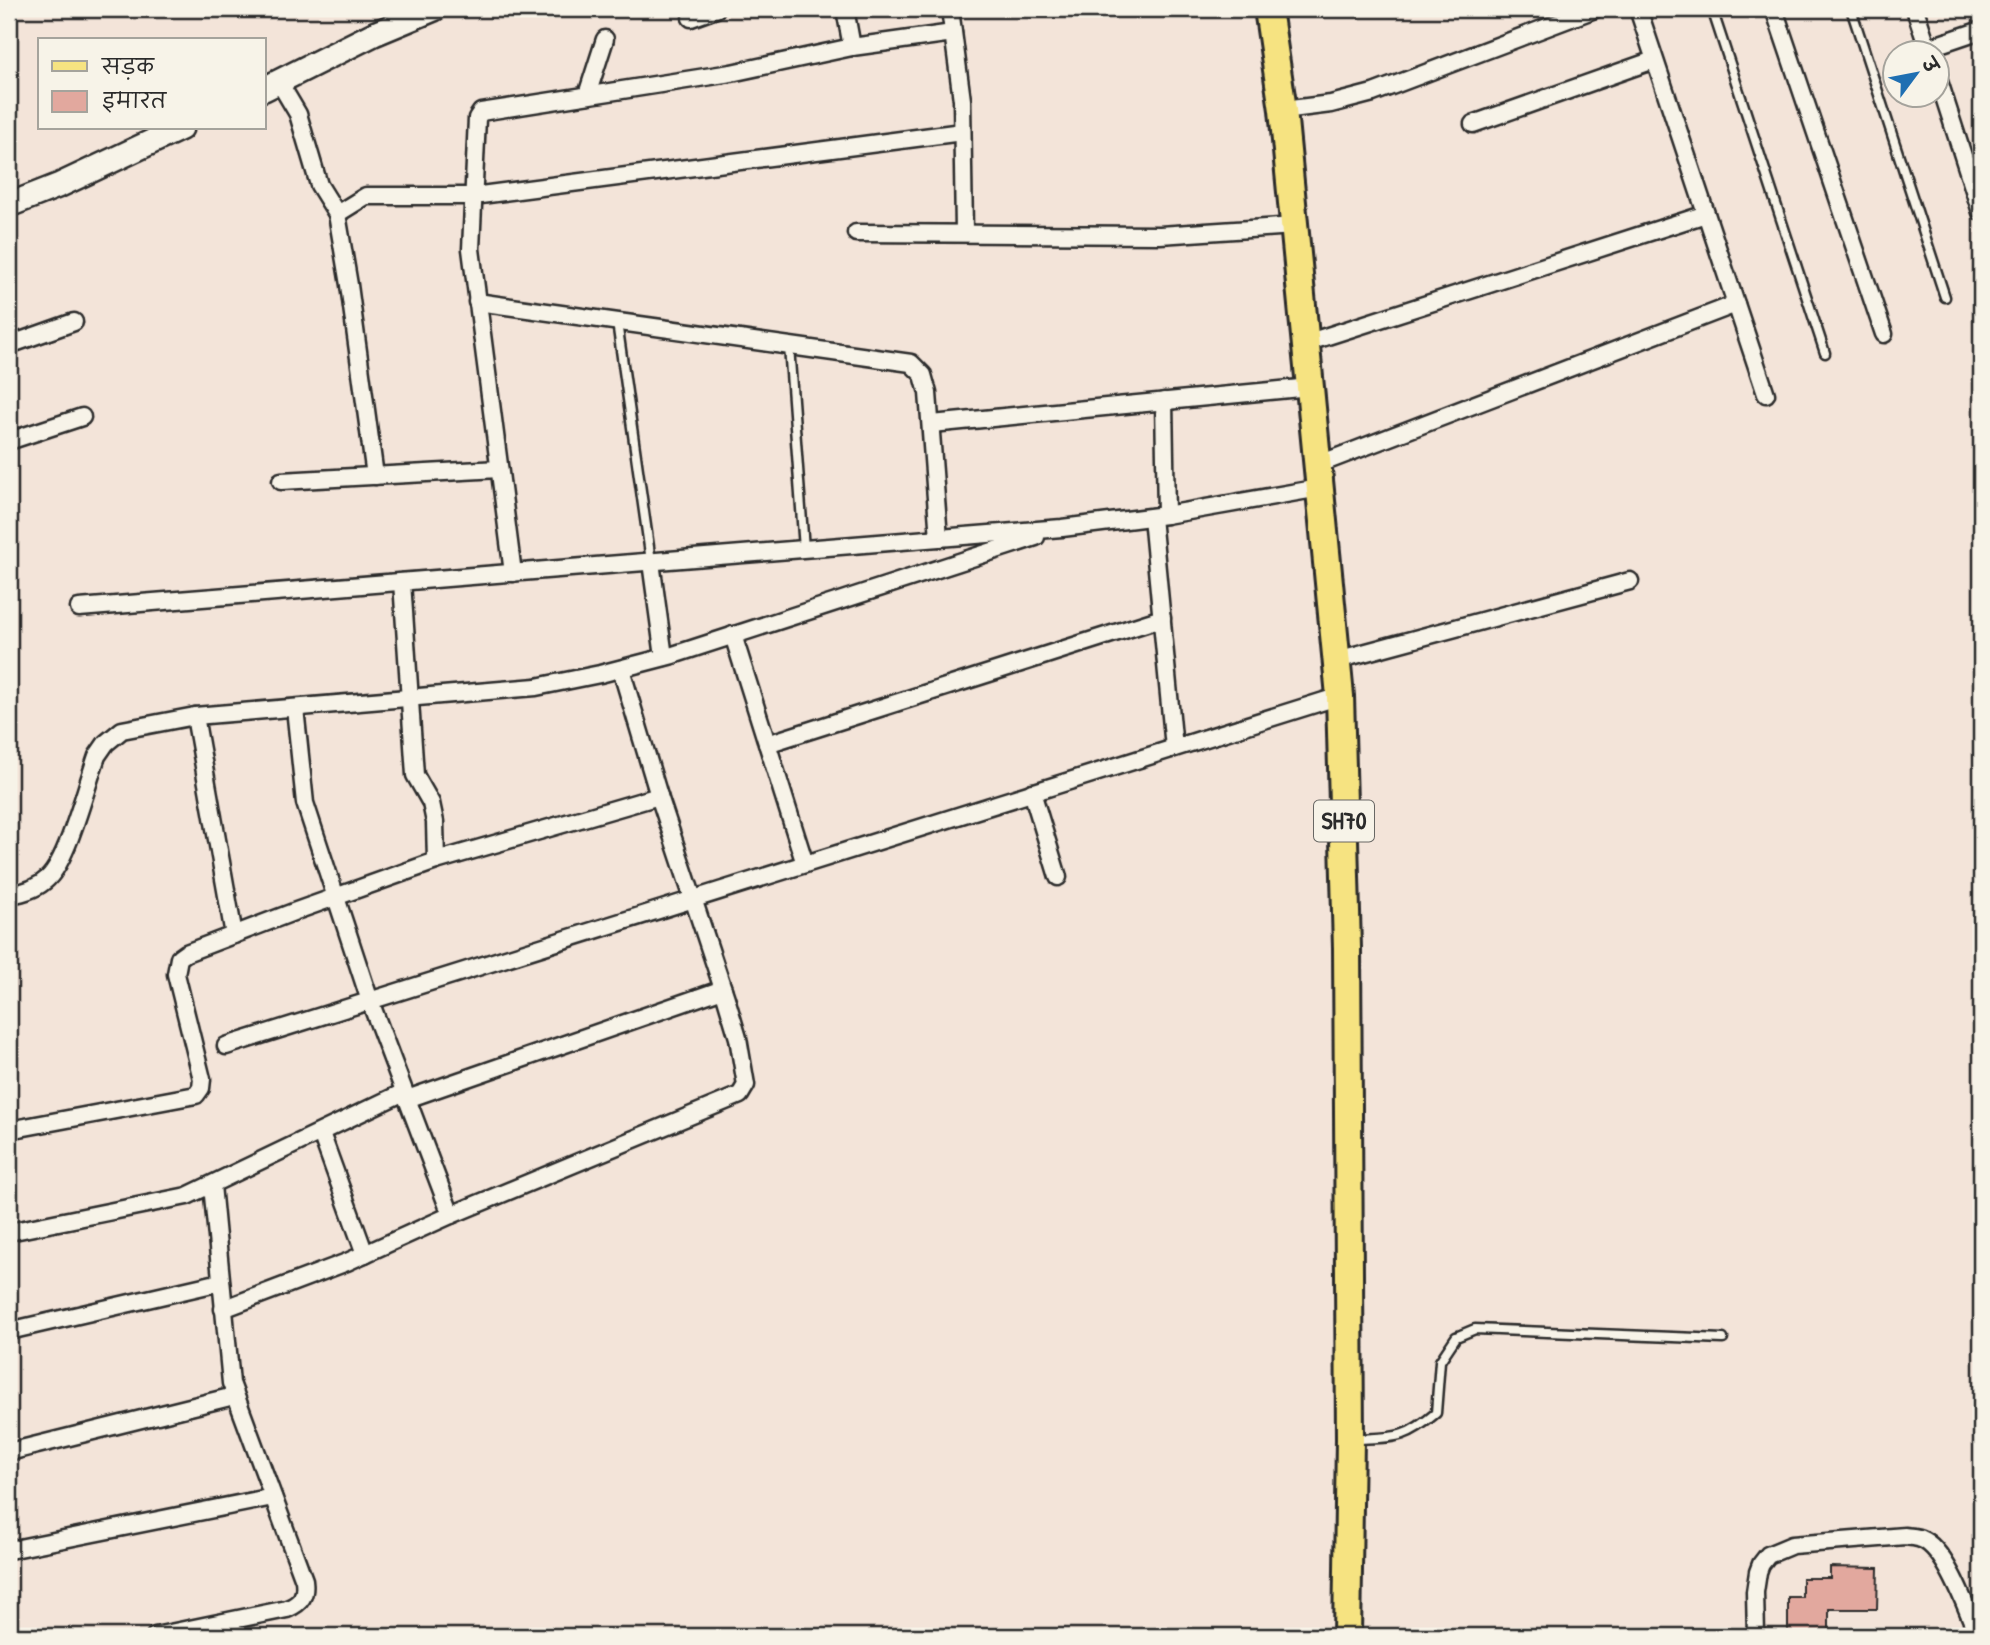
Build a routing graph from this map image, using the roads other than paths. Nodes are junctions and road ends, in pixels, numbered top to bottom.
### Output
1 (434, 9) edge
2 (716, 9) edge
3 (845, 9) edge
4 (950, 9) edge
5 (1268, 9) edge
6 (1595, 9) edge
7 (1638, 9) edge
8 (1712, 9) edge
9 (1773, 9) edge
10 (1851, 9) edge
11 (1915, 9) edge
12 (691, 18) dead end
13 (1981, 30) edge
14 (953, 33) junction
15 (1924, 38) edge
16 (605, 39) dead end
17 (1952, 41) edge
18 (852, 47) junction
19 (1654, 60) junction
20 (272, 85) edge
21 (587, 95) junction
22 (1949, 108) edge
23 (1283, 110) junction
24 (1473, 124) dead end
25 (177, 130) edge
26 (962, 132) junction
27 (1975, 174) edge
28 (474, 196) junction
29 (9, 205) edge
30 (1981, 212) edge
31 (337, 214) junction
32 (1706, 215) junction
33 (1294, 226) junction
34 (964, 232) junction
35 (856, 233) dead end
36 (1945, 298) dead end
37 (477, 302) junction
38 (1736, 304) junction
39 (74, 322) dead end
40 (617, 322) junction
41 (1884, 334) dead end
42 (1306, 343) junction
43 (9, 345) edge
44 (789, 346) junction
45 (1825, 353) dead end
46 (1310, 387) junction
47 (1766, 394) dead end
48 (1164, 401) junction
49 (82, 417) dead end
50 (932, 424) junction
51 (9, 441) edge
52 (499, 469) junction
53 (375, 475) junction
54 (1319, 477) junction
55 (281, 481) dead end
56 (1159, 516) junction
57 (1062, 528) junction
58 (939, 538) junction
59 (804, 549) junction
60 (651, 562) junction
61 (513, 573) junction
62 (1630, 580) dead end
63 (402, 582) junction
64 (79, 608) dead end
65 (1162, 618) junction
66 (733, 635) junction
67 (664, 657) junction
68 (1337, 660) junction
69 (621, 669) junction
70 (1340, 696) junction
71 (411, 698) junction
72 (295, 708) junction
73 (195, 716) junction
74 (767, 744) junction
75 (1174, 748) junction
76 (1032, 792) junction
77 (659, 796) junction
78 (436, 861) junction
79 (805, 864) junction
80 (1058, 877) dead end
81 (9, 895) edge
82 (335, 897) junction
83 (693, 899) junction
84 (234, 935) junction
85 (723, 989) junction
86 (370, 1001) junction
87 (226, 1046) dead end
88 (405, 1096) junction
89 (9, 1130) edge
90 (321, 1133) junction
91 (212, 1185) junction
92 (451, 1215) junction
93 (9, 1232) edge
94 (365, 1254) junction
95 (221, 1282) junction
96 (223, 1309) junction
97 (9, 1331) edge
98 (1723, 1339) dead end
99 (234, 1396) junction
100 (1350, 1439) junction
101 (9, 1452) edge
102 (273, 1497) junction
103 (9, 1550) edge
104 (155, 1636) edge
105 (1347, 1636) edge
106 (1756, 1636) edge
107 (1978, 1636) edge

1 - 20 street
2 - 12 street
3 - 18 street
4 - 14 street
5 - 23 main road, SH70
6 - 23 street
7 - 19 street
8 - 45 lane
9 - 41 street
10 - 36 lane
11 - 15 street
13 - 17 street
14 - 18 street
14 - 26 street
16 - 21 street
18 - 21 street
19 - 24 street
19 - 32 street
20 - 31 street
21 - 28 street
22 - 27 street
23 - 33 main road, SH70
25 - 29 street
26 - 28 street
26 - 34 street
27 - 30 street
28 - 31 street
28 - 37 street
31 - 53 street
32 - 38 street
32 - 42 street
33 - 34 street
33 - 42 main road, SH70
34 - 35 street
37 - 40 street
37 - 52 street
38 - 47 street
38 - 54 street
39 - 43 street
40 - 44 street
40 - 60 lane
42 - 46 main road, SH70
44 - 50 street
44 - 59 lane
46 - 48 street
46 - 54 main road, SH70
48 - 50 street
48 - 56 street
49 - 51 street
50 - 58 street
52 - 53 street
52 - 61 street
53 - 55 street
54 - 56 street
54 - 68 main road, SH70
56 - 57 street
56 - 65 street
57 - 58 street
57 - 66 street
58 - 59 street
59 - 60 street
60 - 61 street
60 - 67 street
61 - 63 street
62 - 68 street
63 - 64 street
63 - 71 street
65 - 74 street
65 - 75 street
66 - 67 street
66 - 74 street
67 - 69 street
68 - 70 main road, SH70
69 - 71 street
69 - 77 street
70 - 75 street
70 - 100 main road, SH70
71 - 72 street
71 - 78 street
72 - 73 street
72 - 82 street
73 - 81 street
73 - 84 street
74 - 79 street
75 - 76 street
76 - 79 street
76 - 80 street
77 - 78 street
77 - 83 street
78 - 82 street
79 - 83 street
82 - 84 street
82 - 86 street
83 - 85 street
83 - 86 street
84 - 89 street
85 - 88 street
85 - 92 street
86 - 87 street
86 - 88 street
88 - 90 street
88 - 92 street
90 - 91 street
90 - 94 street
91 - 93 street
91 - 95 street
92 - 94 street
94 - 96 street
95 - 96 street
95 - 97 street
96 - 99 street
98 - 100 lane
99 - 101 street
99 - 102 street
100 - 105 main road, SH70
102 - 103 street
102 - 104 street
106 - 107 street

